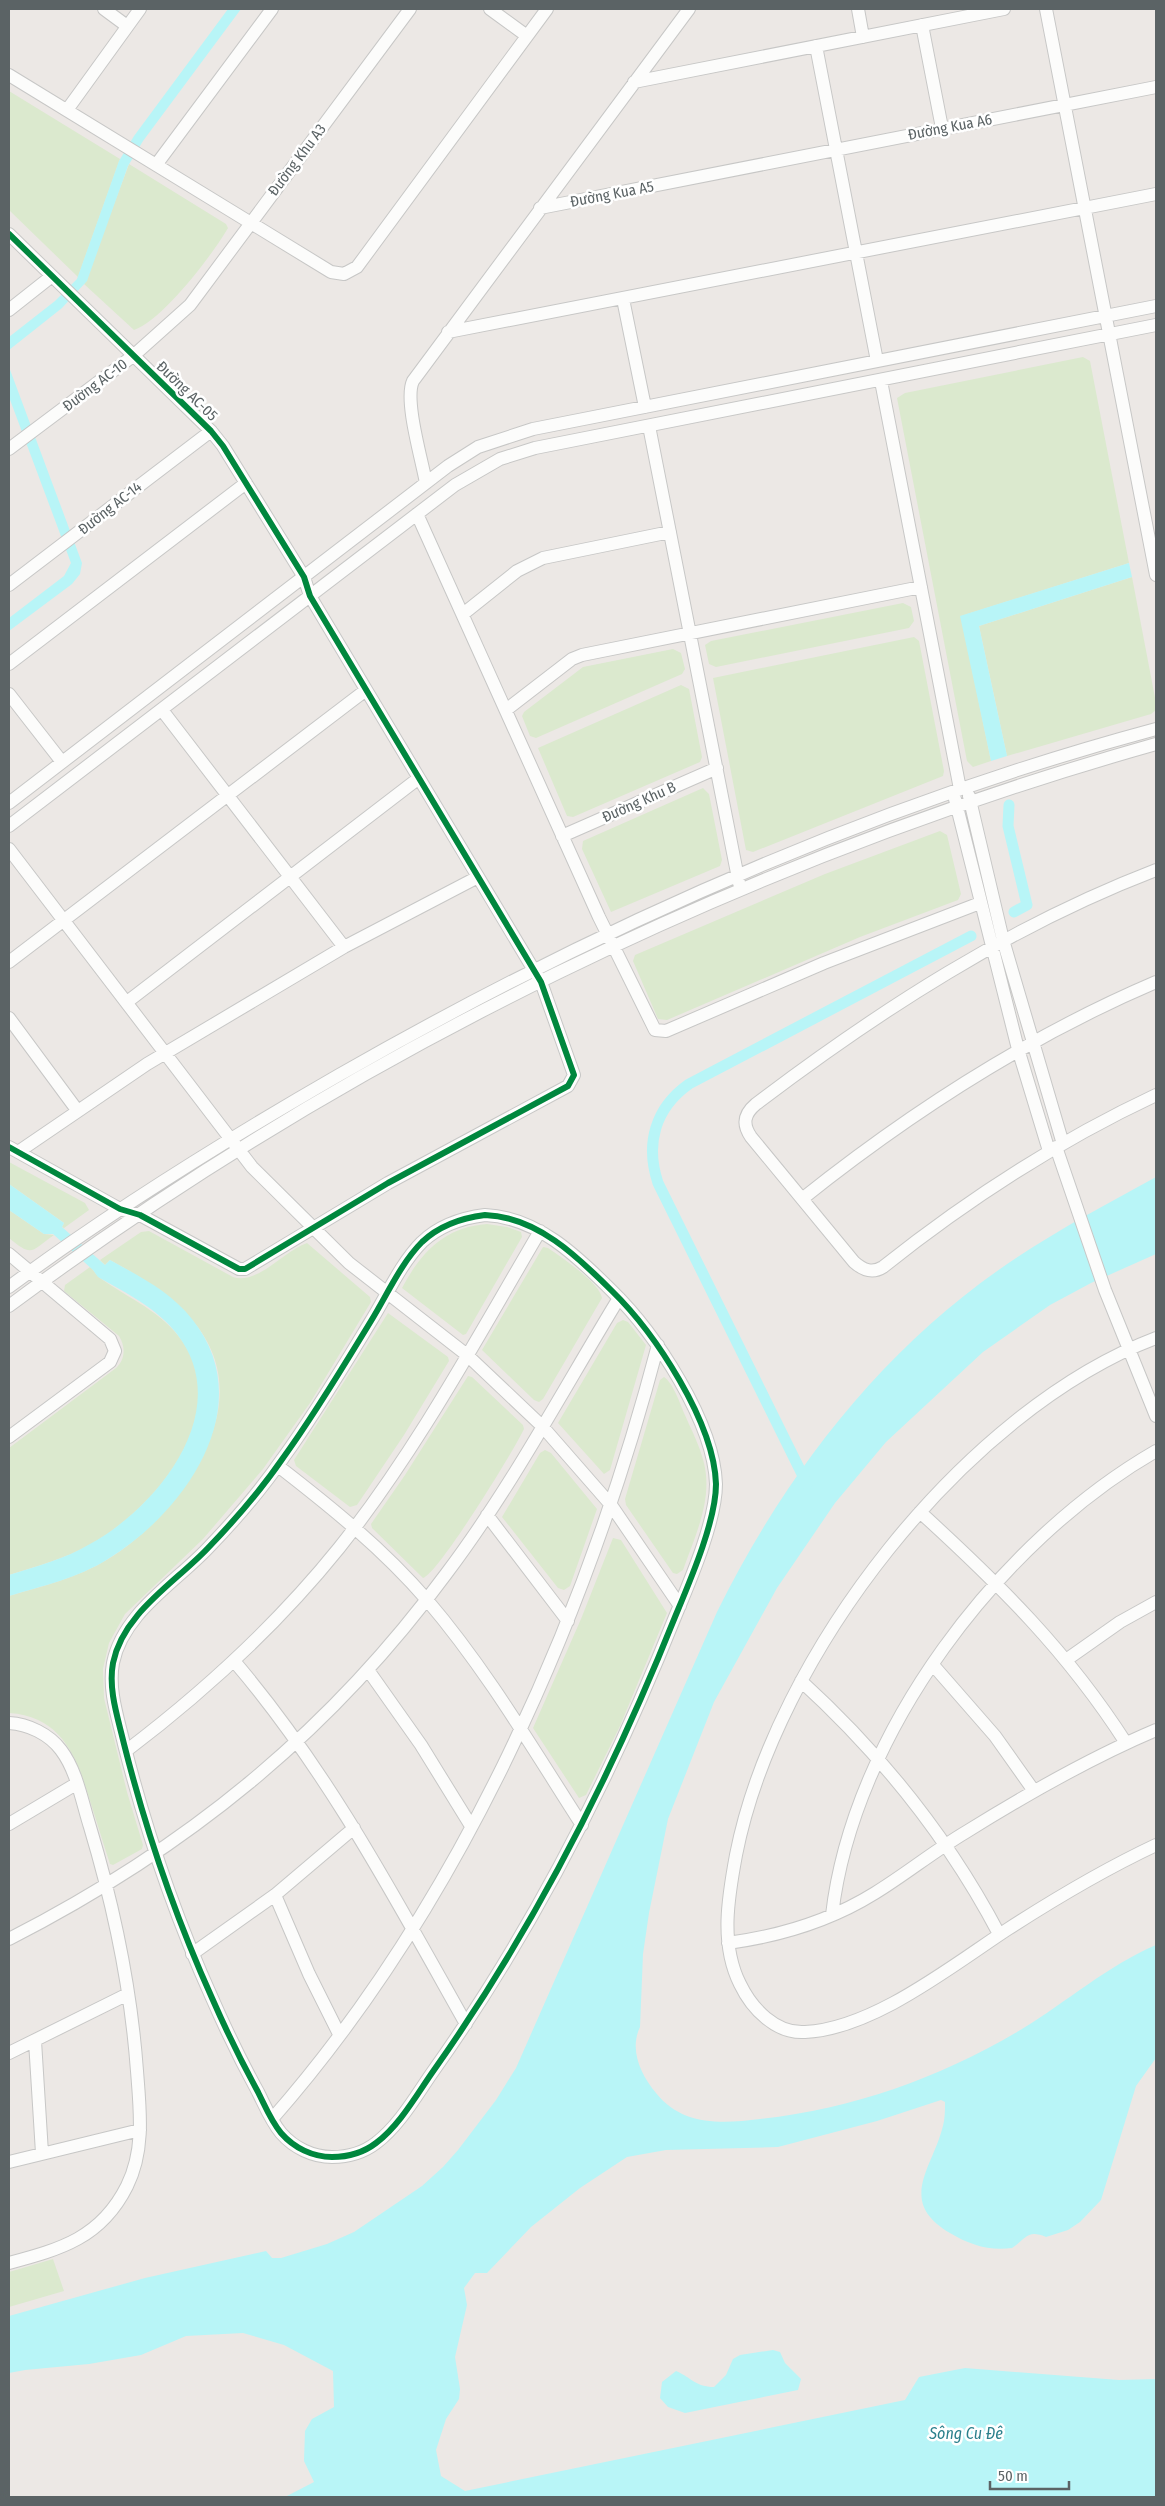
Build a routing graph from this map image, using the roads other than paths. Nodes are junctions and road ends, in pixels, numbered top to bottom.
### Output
1 (104, 9) edge
2 (140, 9) edge
3 (272, 9) edge
4 (410, 9) edge
5 (490, 9) edge
6 (547, 9) edge
7 (688, 9) edge
8 (858, 9) edge
9 (1004, 9) edge
10 (1046, 9) edge
11 (922, 25) junction
12 (127, 26) junction
13 (527, 36) junction
14 (863, 36) junction
15 (816, 46) junction
16 (9, 74) edge
17 (634, 82) junction
18 (1156, 87) edge
19 (1064, 105) junction
20 (66, 110) junction
21 (942, 128) junction
22 (836, 149) junction
23 (156, 165) junction
24 (1156, 194) edge
25 (540, 208) junction
26 (1084, 208) junction
27 (251, 223) junction
28 (9, 234) edge
29 (856, 254) junction
30 (56, 280) junction
31 (623, 299) junction
32 (1156, 306) edge
33 (9, 310) edge
34 (1105, 317) junction
35 (1156, 326) edge
36 (448, 332) junction
37 (1109, 335) junction
38 (133, 356) junction
39 (877, 361) junction
40 (881, 381) junction
41 (645, 407) junction
42 (649, 426) junction
43 (211, 431) junction
44 (9, 450) edge
45 (246, 483) junction
46 (426, 483) junction
47 (417, 514) junction
48 (670, 532) junction
49 (1153, 542) edge
50 (1156, 575) edge
51 (304, 577) junction
52 (9, 585) edge
53 (921, 587) junction
54 (310, 596) junction
55 (463, 614) junction
56 (690, 633) junction
57 (9, 664) edge
58 (366, 690) junction
59 (9, 694) edge
60 (162, 710) junction
61 (506, 710) junction
62 (1156, 729) edge
63 (1156, 744) edge
64 (62, 762) junction
65 (717, 768) junction
66 (419, 778) junction
67 (960, 790) junction
68 (227, 795) junction
69 (970, 802) junction
70 (9, 803) edge
71 (957, 807) junction
72 (9, 826) edge
73 (562, 836) junction
74 (9, 849) edge
75 (1156, 870) edge
76 (738, 876) junction
77 (290, 877) junction
78 (478, 877) junction
79 (741, 890) junction
80 (980, 903) junction
81 (63, 920) junction
82 (608, 934) junction
83 (1003, 940) junction
84 (991, 946) junction
85 (344, 947) junction
86 (616, 947) junction
87 (9, 962) edge
88 (534, 969) junction
89 (541, 982) junction
90 (1156, 982) edge
91 (126, 1002) junction
92 (9, 1018) edge
93 (1032, 1041) junction
94 (1018, 1049) junction
95 (165, 1053) junction
96 (1156, 1096) edge
97 (77, 1110) junction
98 (229, 1139) junction
99 (1056, 1147) junction
100 (13, 1149) edge
101 (239, 1151) junction
102 (802, 1199) junction
103 (120, 1209) junction
104 (140, 1215) junction
105 (312, 1229) junction
106 (540, 1231) junction
107 (9, 1254) edge
108 (30, 1272) junction
109 (41, 1282) junction
110 (9, 1287) edge
111 (387, 1294) junction
112 (619, 1298) junction
113 (9, 1306) edge
114 (1156, 1338) edge
115 (658, 1345) junction
116 (1129, 1350) junction
117 (467, 1355) junction
118 (1156, 1416) edge
119 (542, 1426) junction
120 (9, 1437) edge
121 (1156, 1451) edge
122 (278, 1466) junction
123 (611, 1506) junction
124 (920, 1512) junction
125 (487, 1515) junction
126 (355, 1527) junction
127 (997, 1583) junction
128 (427, 1600) junction
129 (1156, 1602) edge
130 (680, 1606) junction
131 (568, 1621) junction
132 (1066, 1660) junction
133 (234, 1661) junction
134 (933, 1665) junction
135 (368, 1670) junction
136 (801, 1681) junction
137 (9, 1723) edge
138 (520, 1730) junction
139 (1156, 1730) edge
140 (297, 1742) junction
141 (1126, 1743) junction
142 (126, 1751) junction
143 (878, 1758) junction
144 (76, 1784) junction
145 (1034, 1791) junction
146 (9, 1824) edge
147 (582, 1825) junction
148 (472, 1826) junction
149 (354, 1828) junction
150 (946, 1844) junction
151 (1156, 1845) edge
152 (156, 1854) junction
153 (107, 1886) junction
154 (274, 1895) junction
155 (832, 1915) junction
156 (413, 1927) junction
157 (1000, 1934) junction
158 (9, 1939) edge
159 (728, 1943) junction
160 (192, 1954) junction
161 (128, 1994) junction
162 (466, 2024) junction
163 (339, 2034) junction
164 (35, 2042) junction
165 (9, 2053) edge
166 (272, 2119) junction
167 (140, 2130) junction
168 (42, 2152) junction
169 (9, 2162) edge
170 (9, 2263) edge

1 - 12 street
2 - 12 street
3 - 23 street
4 - 27 street, Đường Khu A3
5 - 13 street
6 - 13 street
7 - 17 street
8 - 14 street
9 - 11 street
10 - 19 street
11 - 14 street
11 - 21 street
12 - 20 street
13 - 27 street
14 - 15 street
15 - 17 street
15 - 22 street
16 - 20 street
17 - 25 street
18 - 19 street, Đường Kua A6
19 - 21 street, Đường Kua A6
19 - 26 street
20 - 23 street
21 - 22 street, Đường Kua A6
22 - 25 street, Đường Kua A5
22 - 29 street
23 - 27 street
24 - 26 street
25 - 36 street
26 - 29 street
26 - 34 street
27 - 38 street, Đường AC-10
28 - 30 street, Đường AC-05
29 - 31 street
29 - 39 street
30 - 33 street
30 - 38 street, Đường AC-05
31 - 36 street
31 - 41 street
32 - 34 street
34 - 37 street
34 - 39 street
35 - 37 street
36 - 46 street
37 - 40 street
37 - 49 street
38 - 43 street, Đường AC-05
38 - 44 street, Đường AC-10
39 - 41 street
40 - 42 street
40 - 53 street
41 - 46 street
42 - 47 street
42 - 48 street
43 - 45 street, Đường AC-05
43 - 52 street, Đường AC-14
45 - 51 street, Đường AC-05
45 - 57 street
46 - 51 street
47 - 54 street
47 - 55 street
48 - 55 street
48 - 56 street
49 - 50 street
51 - 54 street, Đường AC-05
51 - 64 street
53 - 56 street
53 - 67 street
54 - 58 street, Đường AC-05
54 - 60 street
55 - 61 street
56 - 61 street
56 - 65 street
58 - 66 street, Đường AC-05
58 - 68 street
59 - 64 street
60 - 68 street
60 - 72 street
61 - 73 street
62 - 67 street
63 - 69 street
64 - 70 street
65 - 73 street, Đường Khu B
65 - 76 street
66 - 77 street
66 - 78 street, Đường AC-05
67 - 69 street
67 - 71 street
67 - 76 street
68 - 77 street
68 - 81 street
69 - 71 street
69 - 83 street
71 - 79 street
71 - 80 street
73 - 82 street
74 - 81 street
75 - 83 street
76 - 79 street
76 - 82 street
77 - 85 street
77 - 91 street
78 - 85 street
78 - 88 street, Đường AC-05
79 - 86 street
80 - 84 street
80 - 86 street
81 - 87 street
81 - 91 street
82 - 86 street
82 - 88 street
83 - 84 street
83 - 93 street
84 - 94 street
84 - 102 street
85 - 95 street
86 - 89 street
88 - 89 street, Đường AC-05
88 - 98 street
89 - 101 street
89 - 105 street, Đường AC-05
90 - 93 street
91 - 95 street
92 - 97 street
93 - 94 street
93 - 99 street
94 - 99 street
94 - 102 street
95 - 97 street
95 - 98 street
96 - 99 street
97 - 100 street
98 - 101 street
98 - 103 street
99 - 102 street
99 - 116 street
100 - 103 street
101 - 104 street
101 - 105 street
103 - 104 street
103 - 108 street
104 - 105 street, Đường AC-05
104 - 109 street
105 - 111 street
106 - 111 street
106 - 112 street
106 - 117 street
107 - 108 street
108 - 109 street
108 - 110 street
109 - 113 street
109 - 120 street
111 - 117 street
111 - 122 street
112 - 115 street
112 - 119 street
114 - 116 street
115 - 123 street
115 - 130 street
116 - 118 street
116 - 124 street
117 - 119 street
117 - 126 street
119 - 123 street
119 - 125 street
121 - 127 street
122 - 126 street
122 - 142 street
123 - 130 street
123 - 131 street
124 - 127 street
124 - 136 street
125 - 128 street
125 - 131 street
126 - 128 street
126 - 133 street
127 - 132 street
127 - 134 street
128 - 135 street
128 - 138 street
129 - 132 street
130 - 147 street
131 - 138 street
132 - 141 street
133 - 140 street
133 - 142 street
134 - 143 street
134 - 145 street
135 - 140 street
135 - 148 street
136 - 143 street
136 - 159 street
137 - 144 street
138 - 147 street
138 - 148 street
139 - 141 street
140 - 149 street
140 - 152 street
141 - 145 street
142 - 152 street
143 - 150 street
143 - 155 street
144 - 146 street
144 - 153 street
145 - 150 street
147 - 162 street
148 - 156 street
149 - 154 street
149 - 156 street
150 - 155 street
150 - 157 street
151 - 157 street
152 - 153 street
152 - 160 street
153 - 158 street
153 - 161 street
154 - 160 street
154 - 163 street
155 - 159 street
156 - 162 street
156 - 163 street
157 - 159 street
160 - 166 street
161 - 164 street
161 - 167 street
162 - 166 street
163 - 166 street
164 - 165 street
164 - 168 street
167 - 168 street
167 - 170 street
168 - 169 street

